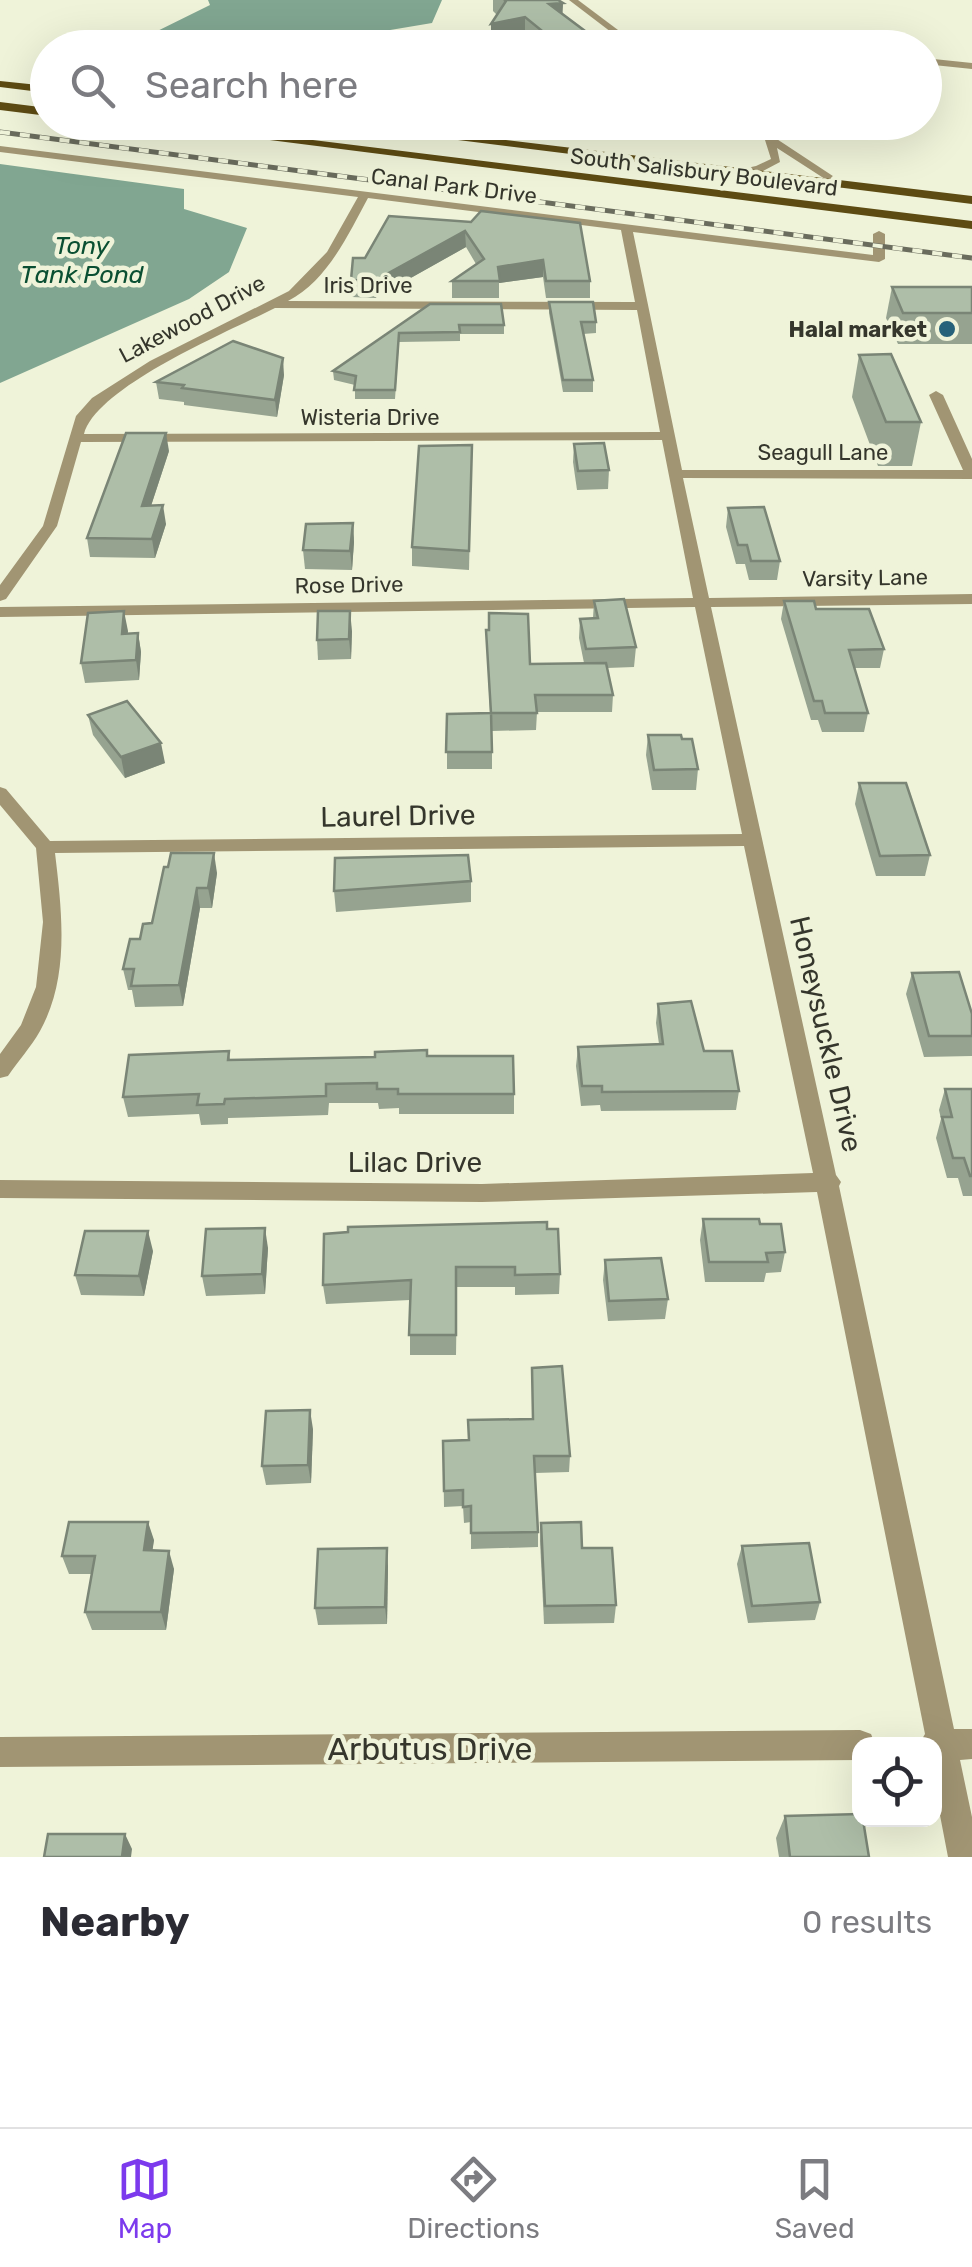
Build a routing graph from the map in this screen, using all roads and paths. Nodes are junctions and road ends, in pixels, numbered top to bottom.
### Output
1 (573, 0) edge
2 (614, 30) edge
3 (942, 63) edge
4 (972, 66) edge
5 (0, 84) edge
6 (30, 88) edge
7 (0, 106) edge
8 (30, 110) edge
9 (277, 140) edge
10 (467, 140) edge
11 (770, 140) joint
12 (0, 149) edge
13 (736, 173) junction
14 (842, 186) junction
15 (364, 196) junction
16 (759, 200) junction
17 (972, 203) edge
18 (858, 211) junction
19 (934, 221) junction
20 (626, 225) junction
21 (972, 225) edge
22 (879, 234) junction
23 (276, 304) junction
24 (639, 306) junction
25 (936, 395) dead end
26 (666, 436) junction
27 (74, 438) junction
28 (674, 474) junction
29 (972, 475) edge
30 (0, 596) edge
31 (972, 598) edge
32 (699, 604) junction
33 (0, 612) edge
34 (0, 793) edge
35 (752, 840) junction
36 (45, 847) junction
37 (0, 1070) edge
38 (829, 1182) junction
39 (0, 1189) edge
40 (950, 1744) edge
41 (852, 1745) edge
42 (0, 1752) edge
43 (964, 1857) edge

1 - 2 street
3 - 4 street
5 - 6 main road
7 - 8 main road
9 - 16 main road, South Salisbury Boulevard
10 - 13 main road, South Salisbury Boulevard
11 - 13 street
11 - 14 street
12 - 15 street, Canal Park Drive
13 - 14 main road, South Salisbury Boulevard
14 - 16 main road
14 - 17 main road, South Salisbury Boulevard
15 - 20 street, Canal Park Drive
15 - 23 street, Lakewood Drive
16 - 18 main road, South Salisbury Boulevard
17 - 18 main road
18 - 19 main road, South Salisbury Boulevard
18 - 22 main road
19 - 21 main road, South Salisbury Boulevard
19 - 22 main road
20 - 22 street, Canal Park Drive
20 - 24 street, Honeysuckle Drive
23 - 24 street, Iris Drive
23 - 27 street, Lakewood Drive
24 - 26 street, Honeysuckle Drive
25 - 29 street, Seagull Lane
26 - 27 street, Wisteria Drive
26 - 28 street, Honeysuckle Drive
27 - 30 street, Lakewood Drive
28 - 29 street, Seagull Lane
28 - 32 street, Honeysuckle Drive
31 - 32 street, Varsity Lane
32 - 33 street, Rose Drive
32 - 35 street, Honeysuckle Drive
34 - 36 street
35 - 36 street, Laurel Drive
35 - 38 street, Honeysuckle Drive
36 - 37 street
38 - 39 street, Lilac Drive
38 - 40 street, Honeysuckle Drive
40 - 43 street, Honeysuckle Drive
41 - 42 street, Arbutus Drive

